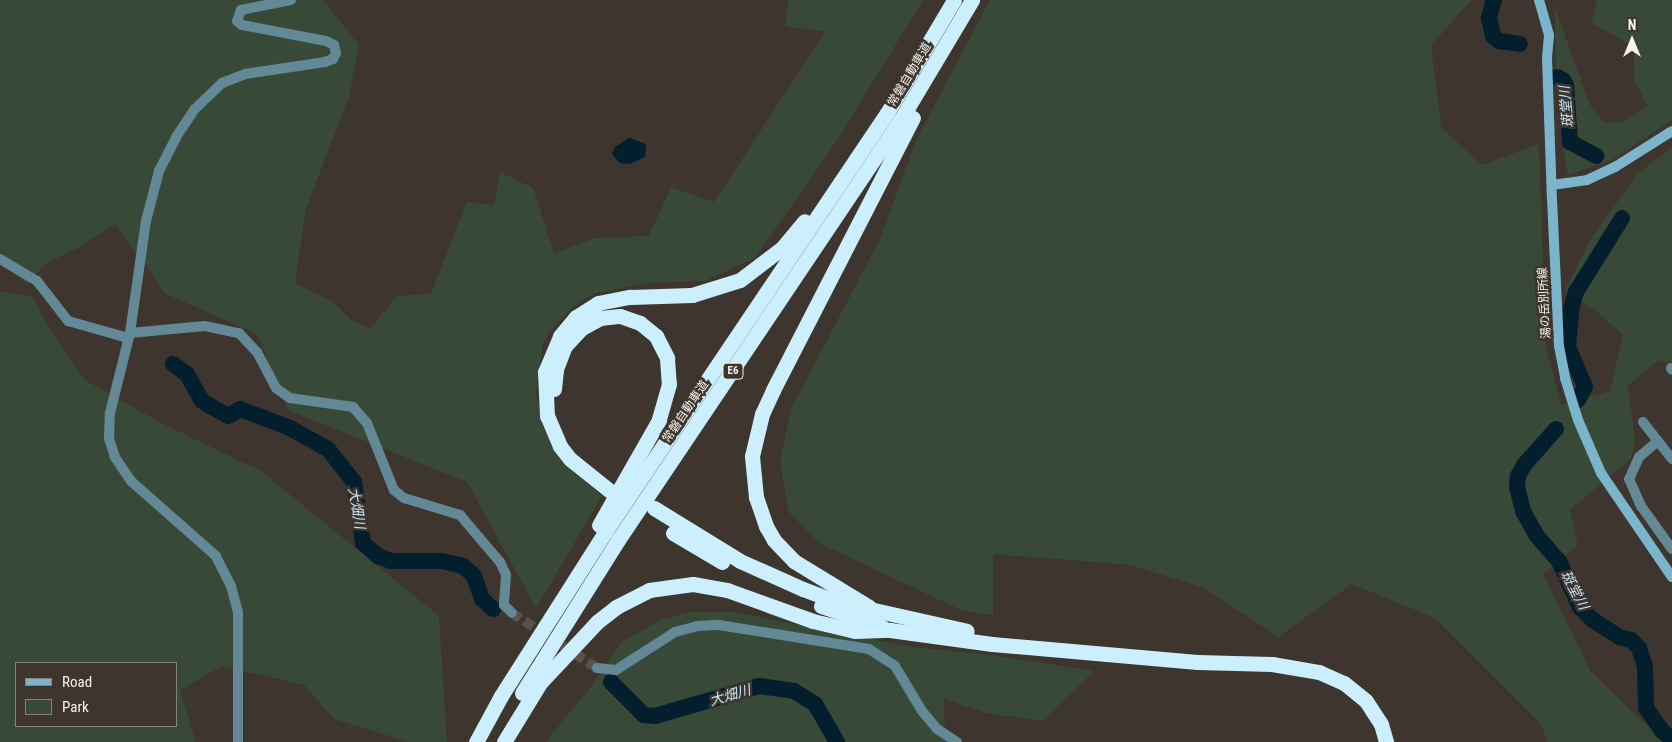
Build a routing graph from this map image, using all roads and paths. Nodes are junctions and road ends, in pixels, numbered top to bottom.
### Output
1 (291, 0) edge
2 (972, 0) edge
3 (1539, 0) edge
4 (952, 4) edge
5 (1672, 131) edge
6 (1552, 185) junction
7 (0, 259) edge
8 (129, 335) junction
9 (1643, 422) dead end
10 (1658, 441) junction
11 (1672, 459) edge
12 (1672, 549) edge
13 (1672, 577) edge
14 (870, 607) junction
15 (512, 613) tunnel mouth
16 (890, 630) junction
17 (1224, 661) junction
18 (597, 668) tunnel mouth
19 (512, 679) junction
20 (238, 742) edge
21 (476, 742) edge
22 (494, 742) edge
23 (504, 742) edge
24 (957, 742) edge
25 (1386, 742) edge

1 - 8 street
2 - 14 highway
2 - 22 highway, 常磐自動車道 / E6
3 - 6 main road, 湯の岳別所線
4 - 19 highway, 常磐自動車道 / E6
4 - 19 highway
5 - 6 main road
6 - 13 main road, 湯の岳別所線
7 - 8 street
8 - 15 street
8 - 20 street
9 - 10 street
10 - 11 street
10 - 12 street
14 - 16 highway
14 - 17 highway
16 - 17 highway
16 - 23 highway
17 - 25 highway
18 - 24 street
19 - 21 highway, 常磐自動車道 / E6

